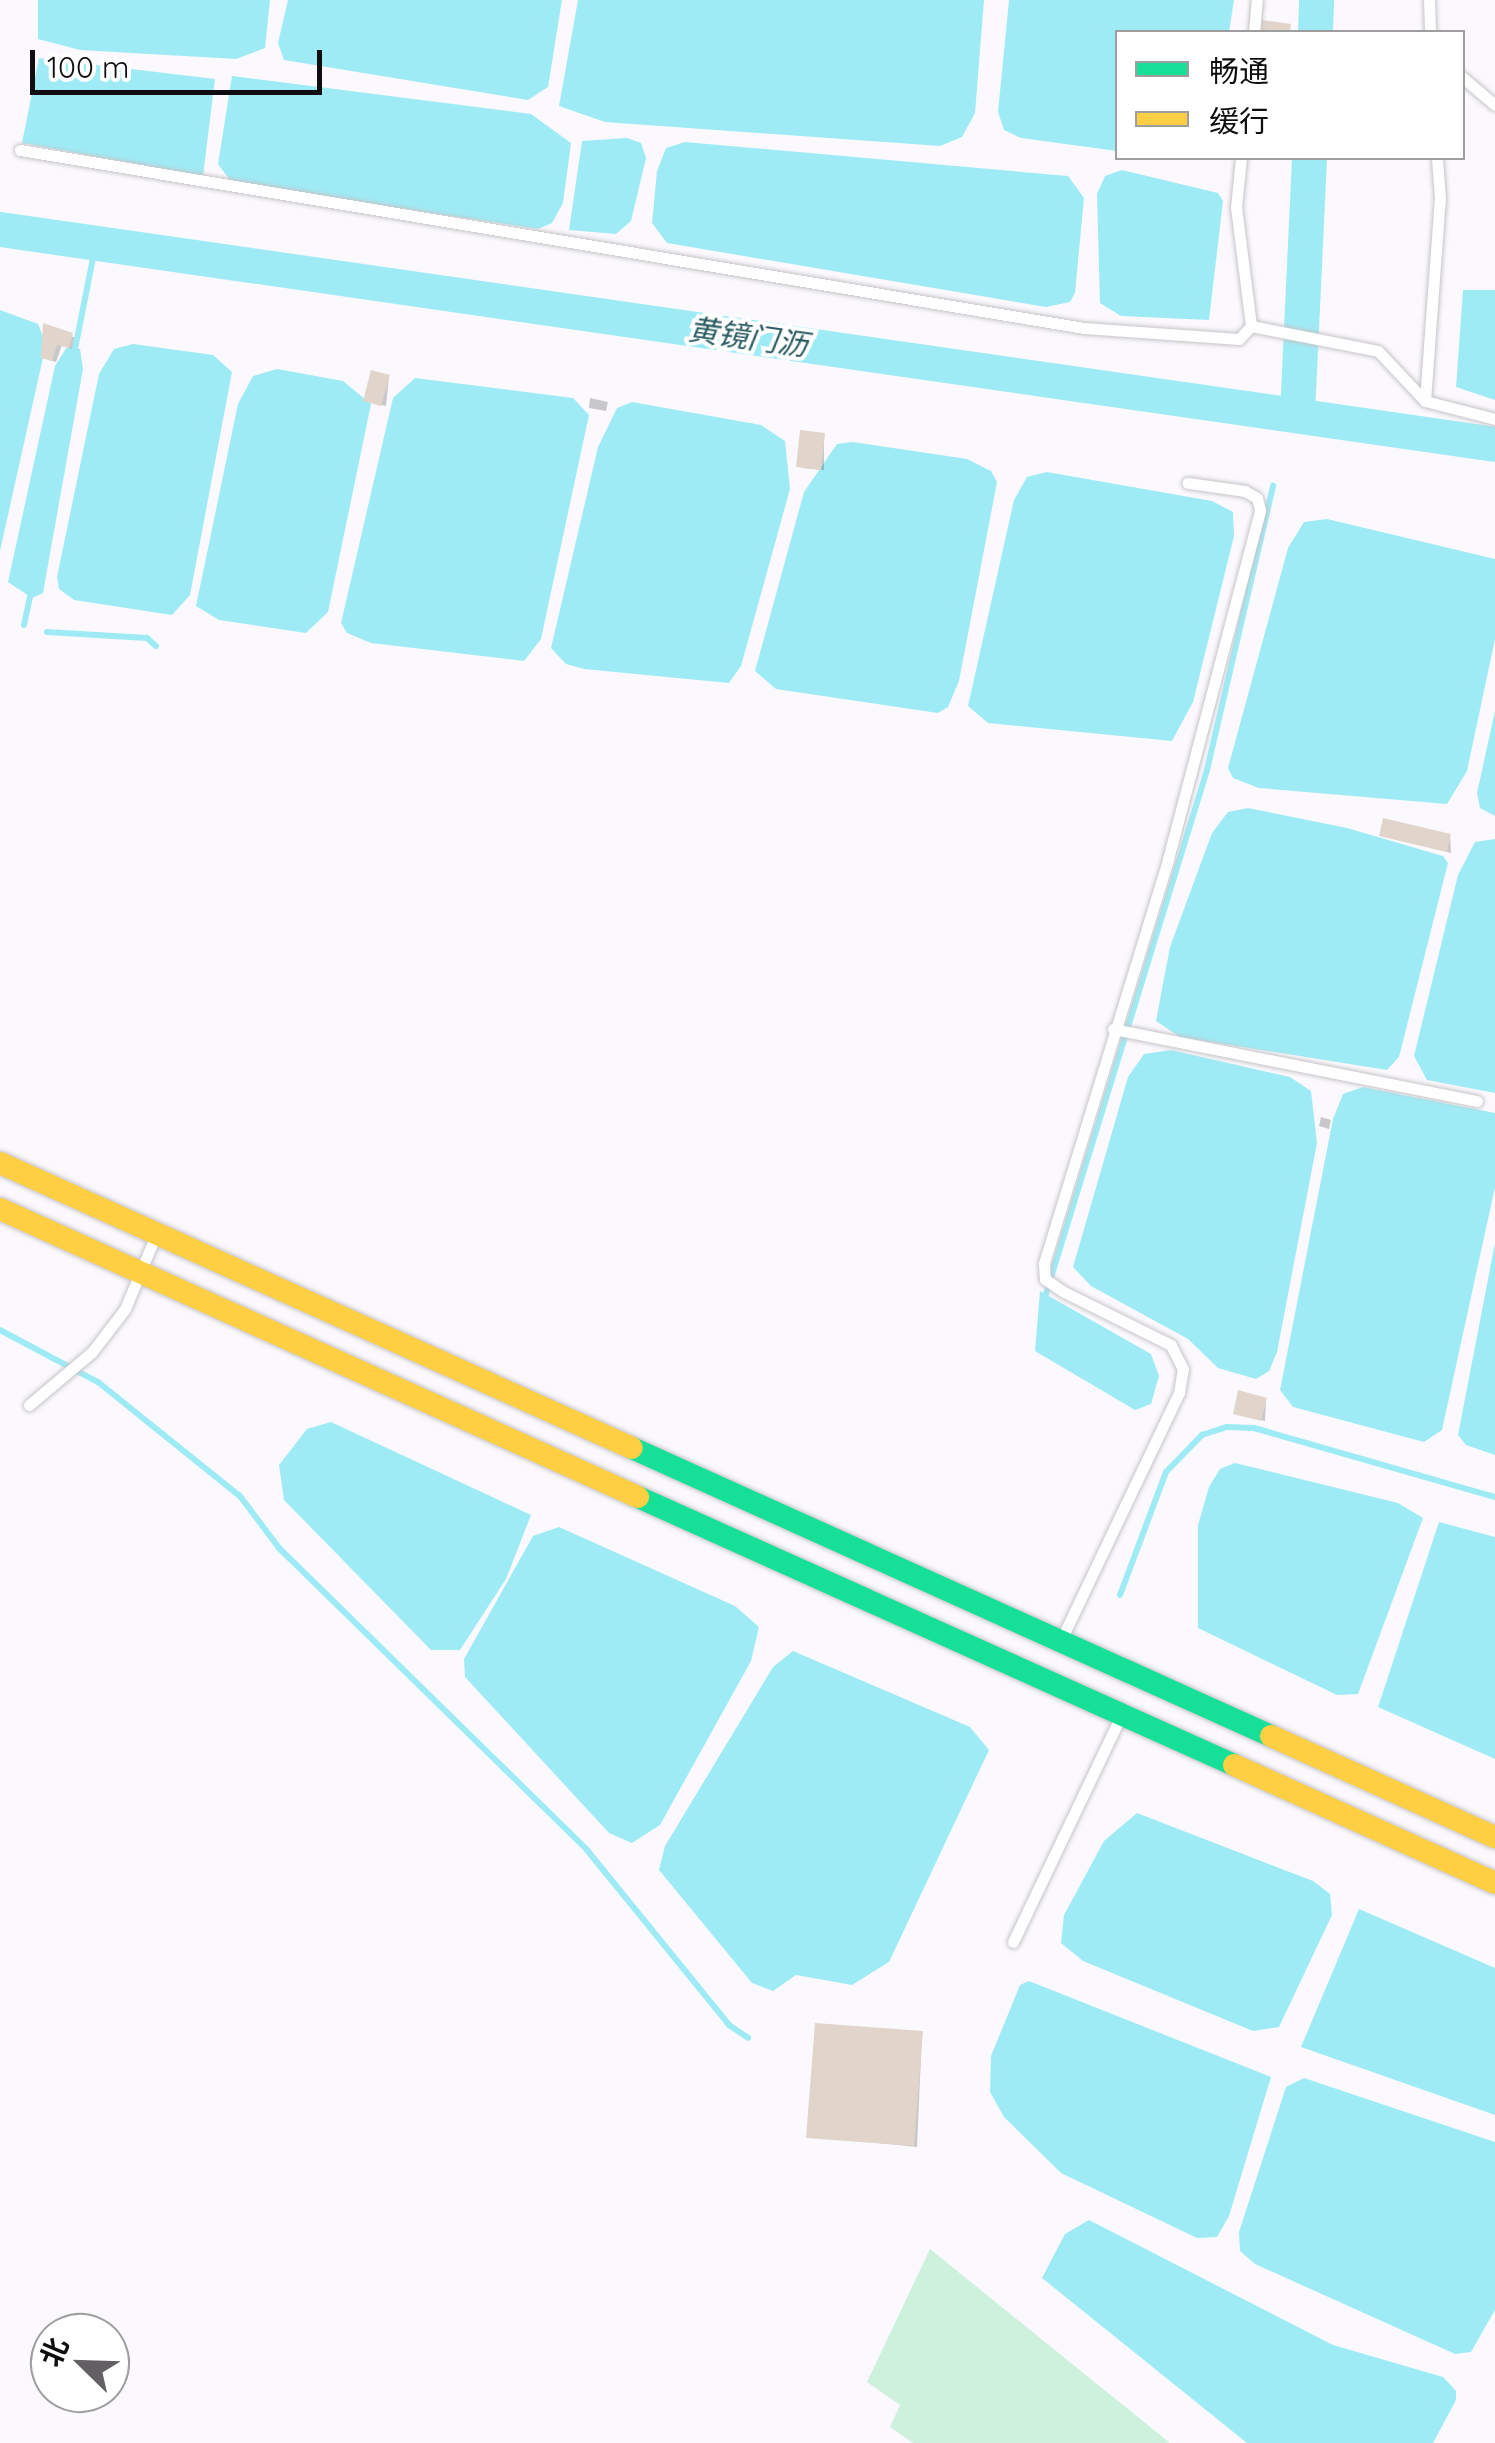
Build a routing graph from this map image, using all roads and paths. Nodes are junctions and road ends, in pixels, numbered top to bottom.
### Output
1 (1257, 0) edge
2 (1430, 0) edge
3 (1254, 30) edge
4 (1430, 30) edge
5 (1465, 80) edge
6 (1495, 106) edge
7 (20, 150) dead end
8 (1241, 160) edge
9 (1436, 160) edge
10 (1252, 326) junction
11 (1426, 401) junction
12 (1495, 419) edge
13 (1188, 483) dead end
14 (1113, 1029) junction
15 (1478, 1101) dead end
16 (0, 1163) edge
17 (0, 1208) edge
18 (156, 1233) junction
19 (142, 1272) junction
20 (29, 1405) dead end
21 (1062, 1640) junction
22 (1122, 1713) junction
23 (1495, 1837) edge
24 (1495, 1883) edge
25 (1014, 1942) dead end

1 - 3 lane
2 - 4 lane
5 - 6 lane
7 - 10 lane
8 - 10 lane
9 - 11 lane
10 - 11 lane
11 - 12 lane
13 - 14 lane
14 - 15 lane
14 - 21 lane
16 - 18 main road
17 - 19 main road
18 - 19 lane
18 - 21 main road
19 - 20 lane
19 - 22 main road
21 - 23 main road
22 - 24 main road
22 - 25 lane

